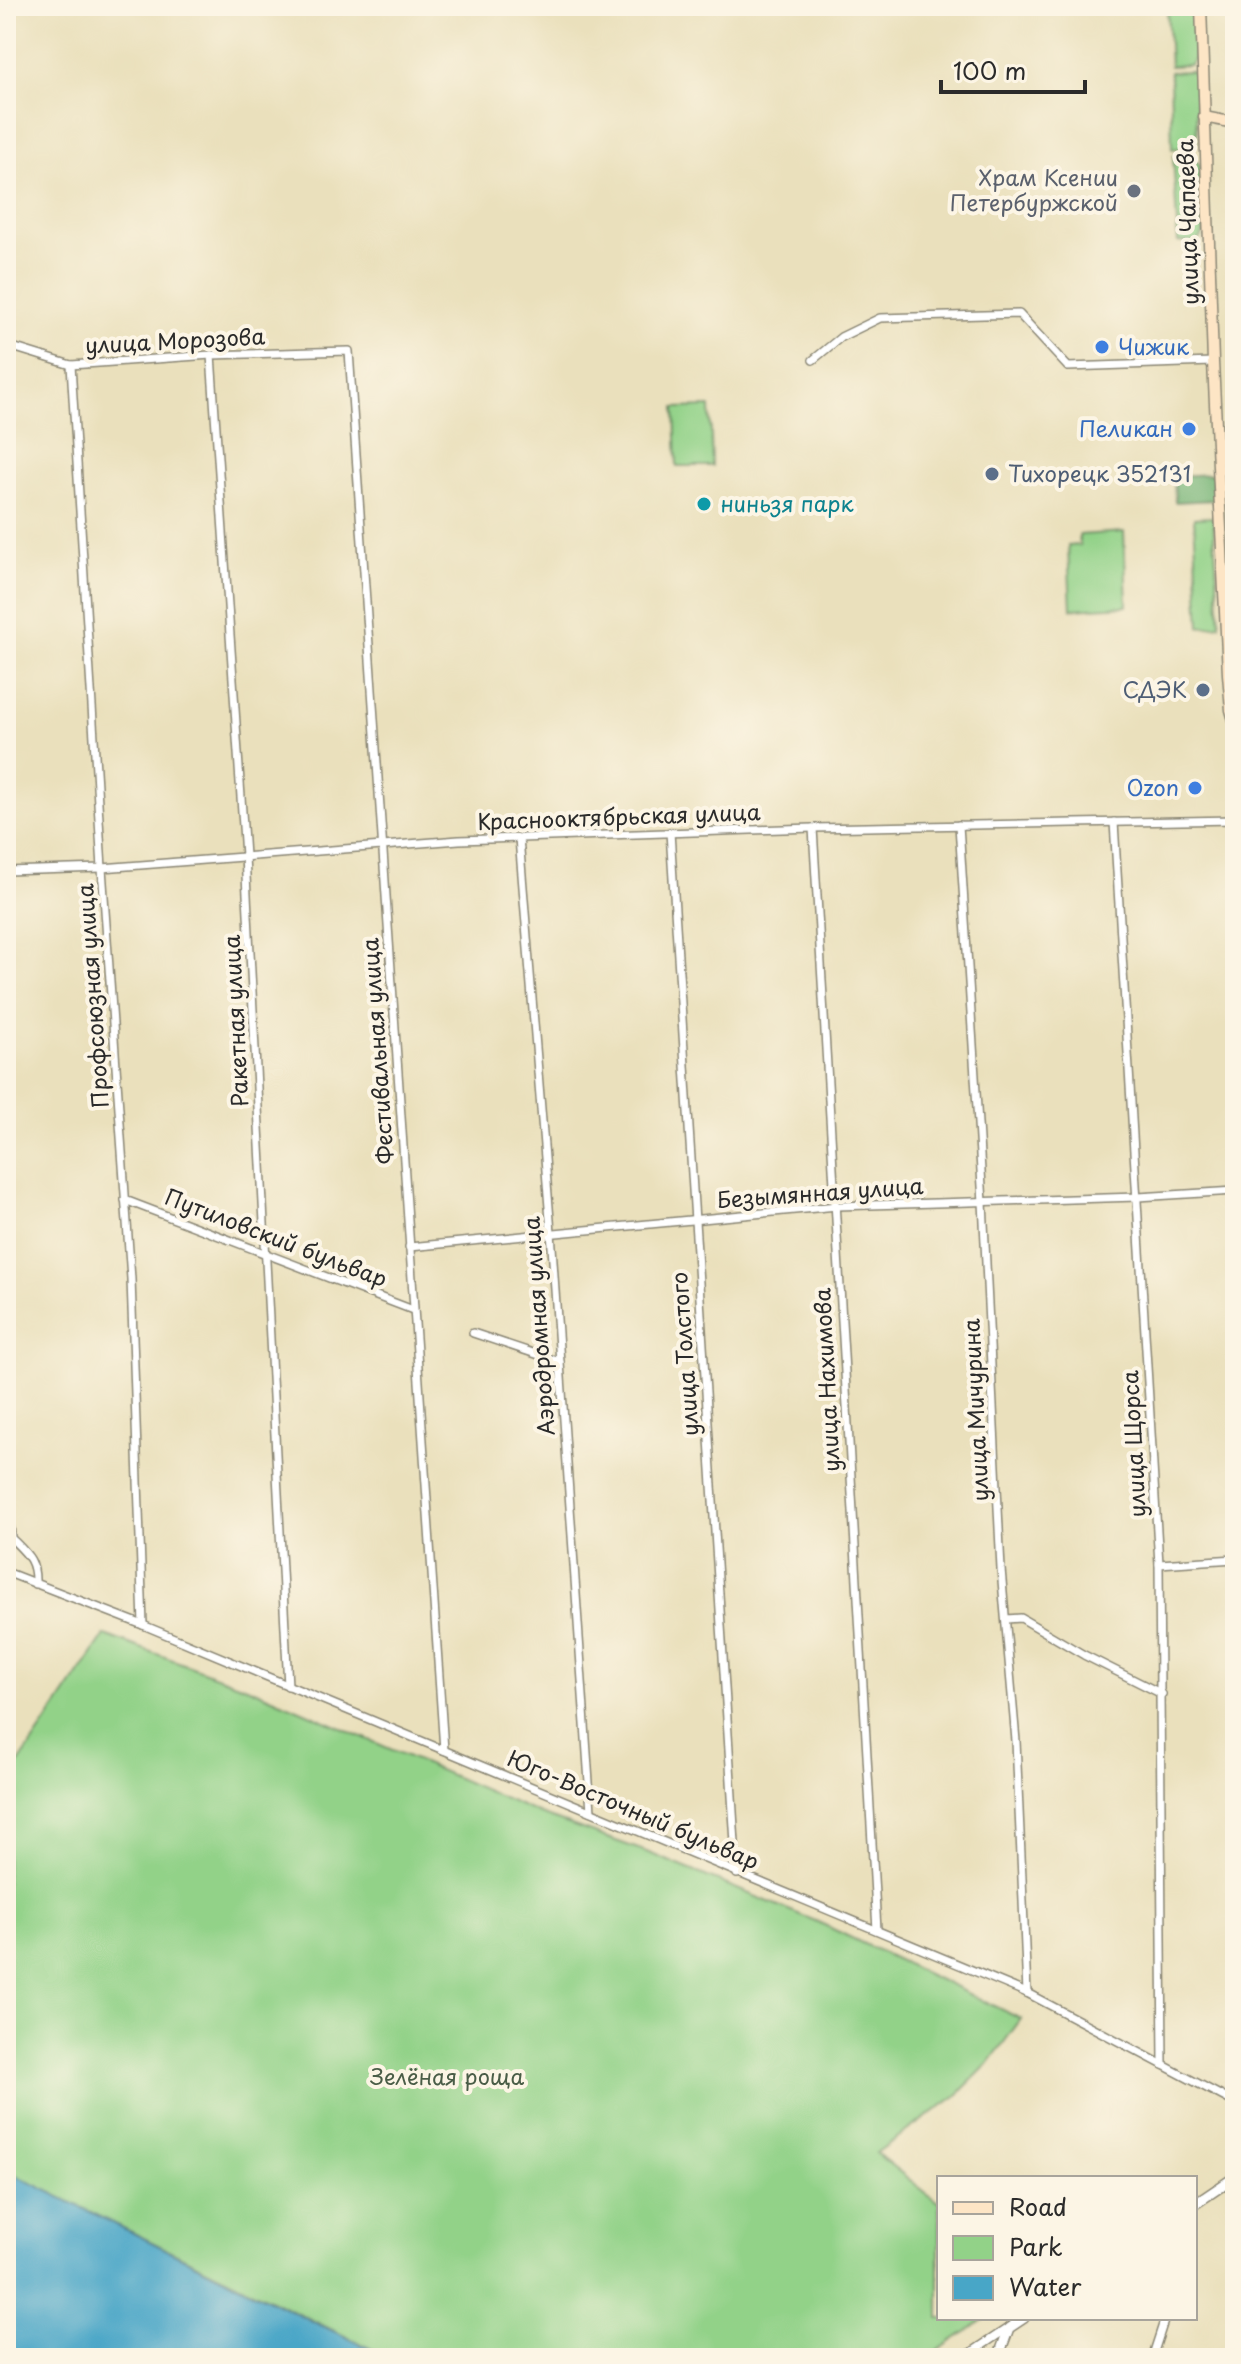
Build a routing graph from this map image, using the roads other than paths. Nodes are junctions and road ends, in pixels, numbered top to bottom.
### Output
1 (1201, 6) edge
2 (1204, 117) junction
3 (1235, 123) edge
4 (6, 345) edge
5 (349, 351) joint
6 (211, 355) junction
7 (813, 360) dead end
8 (1213, 362) junction
9 (71, 365) junction
10 (1235, 723) edge
11 (1235, 820) edge
12 (1114, 822) junction
13 (959, 825) junction
14 (813, 828) junction
15 (670, 832) junction
16 (519, 838) junction
17 (383, 847) junction
18 (245, 856) junction
19 (102, 868) junction
20 (6, 871) edge
21 (1235, 1191) edge
22 (1138, 1197) junction
23 (125, 1200) junction
24 (983, 1202) junction
25 (837, 1206) junction
26 (694, 1219) junction
27 (551, 1232) junction
28 (409, 1247) junction
29 (267, 1255) junction
30 (413, 1310) junction
31 (473, 1333) dead end
32 (560, 1362) junction
33 (6, 1469) edge
34 (8, 1540) edge
35 (1235, 1559) edge
36 (1159, 1564) junction
37 (6, 1572) edge
38 (35, 1584) junction
39 (1006, 1619) junction
40 (143, 1625) junction
41 (288, 1686) junction
42 (1162, 1694) junction
43 (444, 1750) junction
44 (591, 1811) junction
45 (737, 1874) junction
46 (877, 1930) junction
47 (1027, 1993) junction
48 (1163, 2065) junction
49 (1235, 2103) edge
50 (1235, 2177) edge
51 (1197, 2203) edge
52 (1021, 2320) edge
53 (1164, 2320) edge
54 (1009, 2328) junction
55 (963, 2358) edge
56 (998, 2358) edge
57 (1152, 2358) edge

1 - 2 main road, улица Чапаева
2 - 3 main road
2 - 8 main road, улица Чапаева
4 - 9 street, улица Морозова
5 - 6 street, улица Морозова
5 - 17 street, Фестивальная улица
6 - 9 street, улица Морозова
6 - 18 street, Ракетная улица
7 - 8 street
8 - 10 main road, улица Чапаева
9 - 19 street, Профсоюзная улица
11 - 12 street, Краснооктябрьская улица
12 - 13 street, Краснооктябрьская улица
12 - 22 street, улица Щорса
13 - 14 street, Краснооктябрьская улица
13 - 24 street, улица Мичурина
14 - 15 street, Краснооктябрьская улица
14 - 25 street, улица Нахимова
15 - 16 street, Краснооктябрьская улица
15 - 26 street, улица Толстого
16 - 17 street, Краснооктябрьская улица
16 - 27 street, Аэродромная улица
17 - 18 street, Краснооктябрьская улица
17 - 28 street, Фестивальная улица
18 - 19 street, Краснооктябрьская улица
18 - 29 street, Ракетная улица
19 - 20 street, Краснооктябрьская улица
19 - 23 street, Профсоюзная улица
21 - 22 street, Безымянная улица
22 - 24 street, Безымянная улица
22 - 36 street, улица Щорса
23 - 29 street, Путиловский бульвар
23 - 40 street, Профсоюзная улица
24 - 25 street, Безымянная улица
24 - 39 street, улица Мичурина
25 - 26 street, Безымянная улица
25 - 46 street, улица Нахимова
26 - 27 street, Безымянная улица
26 - 45 street, улица Толстого
27 - 28 street, Безымянная улица
27 - 32 street, Аэродромная улица
28 - 30 street, Фестивальная улица
29 - 30 street, Путиловский бульвар
29 - 41 street, Ракетная улица
30 - 43 street, Фестивальная улица
31 - 32 street
32 - 44 street, Аэродромная улица
33 - 34 street
34 - 38 street
35 - 36 street
36 - 42 street, улица Щорса
37 - 38 street, Юго-Восточный бульвар
38 - 40 street, Юго-Восточный бульвар
39 - 42 street
39 - 47 street, улица Мичурина
40 - 41 street, Юго-Восточный бульвар
41 - 43 street, Юго-Восточный бульвар
42 - 48 street, улица Щорса
43 - 44 street, Юго-Восточный бульвар
44 - 45 street, Юго-Восточный бульвар
45 - 46 street, Юго-Восточный бульвар
46 - 47 street, Юго-Восточный бульвар
47 - 48 street, Юго-Восточный бульвар
48 - 49 street, Юго-Восточный бульвар
50 - 51 street
52 - 54 street
53 - 57 street
54 - 55 street
54 - 56 street

